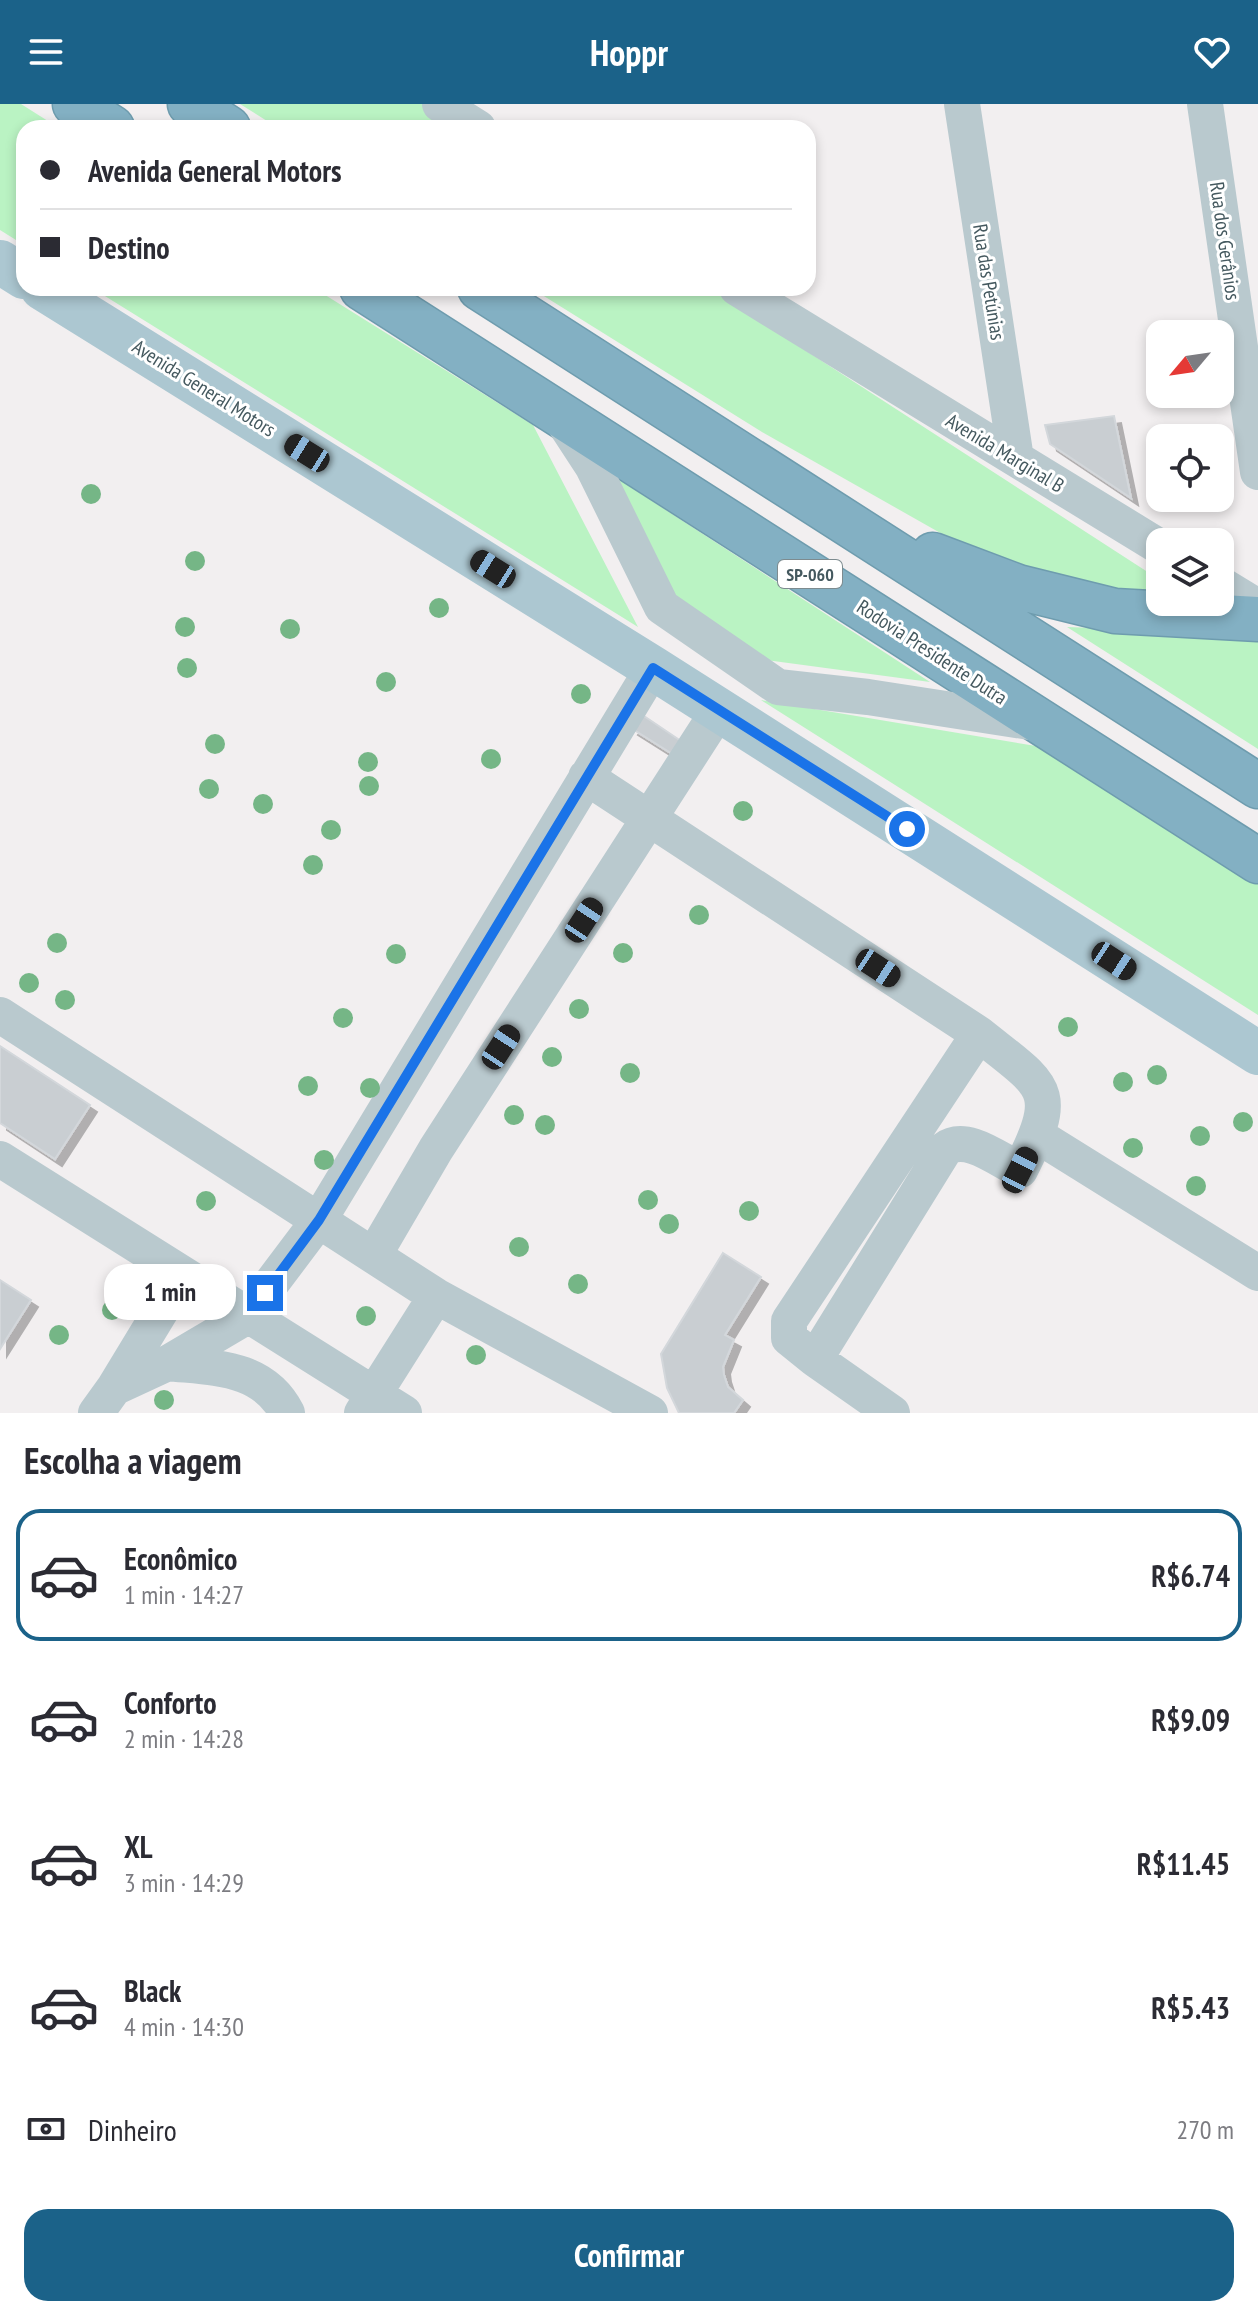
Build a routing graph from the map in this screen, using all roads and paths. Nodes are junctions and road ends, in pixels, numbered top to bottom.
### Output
1 (75, 104) edge
2 (190, 104) edge
3 (962, 104) edge
4 (1205, 104) edge
5 (441, 105) edge
6 (100, 120) edge
7 (215, 120) edge
8 (465, 120) edge
9 (55, 296) edge
10 (375, 296) edge
11 (493, 296) edge
12 (750, 296) edge
13 (558, 413) junction
14 (1016, 459) junction
15 (1258, 472) edge
16 (854, 526) junction
17 (1146, 538) edge
18 (1234, 592) edge
19 (1258, 607) edge
20 (1258, 619) edge
21 (653, 668) junction
22 (719, 710) junction
23 (1044, 724) junction
24 (586, 777) junction
25 (1258, 786) edge
26 (649, 818) junction
27 (1258, 861) edge
28 (0, 1015) edge
29 (979, 1034) junction
30 (1258, 1053) edge
31 (1038, 1136) junction
32 (0, 1159) edge
33 (319, 1220) junction
34 (374, 1255) junction
35 (1258, 1273) edge
36 (182, 1276) junction
37 (436, 1296) junction
38 (246, 1317) junction
39 (815, 1359) junction
40 (168, 1363) junction
41 (105, 1401) edge
42 (368, 1403) edge
43 (287, 1413) edge
44 (404, 1413) edge
45 (650, 1413) edge
46 (892, 1413) edge

1 - 6 highway
2 - 7 highway
3 - 14 street, Rua das Petúnias
4 - 15 street, Rua dos Gerânios
5 - 8 street
9 - 21 main road, Avenida General Motors
10 - 13 highway, Rodovia Presidente Dutra / SP-060
11 - 16 highway
12 - 14 street, Avenida Marginal B
13 - 23 highway, Rodovia Presidente Dutra / SP-060
13 - 23 street
14 - 17 street, Avenida Marginal B
16 - 20 highway
16 - 25 highway
18 - 19 street
21 - 22 main road, Avenida General Motors
21 - 24 street
22 - 26 street
22 - 30 main road, Avenida General Motors
23 - 27 highway, Rodovia Presidente Dutra / SP-060
24 - 26 street
24 - 33 street
26 - 29 street
26 - 34 street
28 - 33 street
29 - 31 street
29 - 39 street
31 - 35 street
31 - 39 street
32 - 36 street
33 - 34 street
33 - 38 street
34 - 37 street
36 - 38 street
36 - 41 street
37 - 42 street
37 - 45 street
38 - 40 street
38 - 42 street
39 - 46 street
40 - 41 street
40 - 43 street
42 - 44 street

